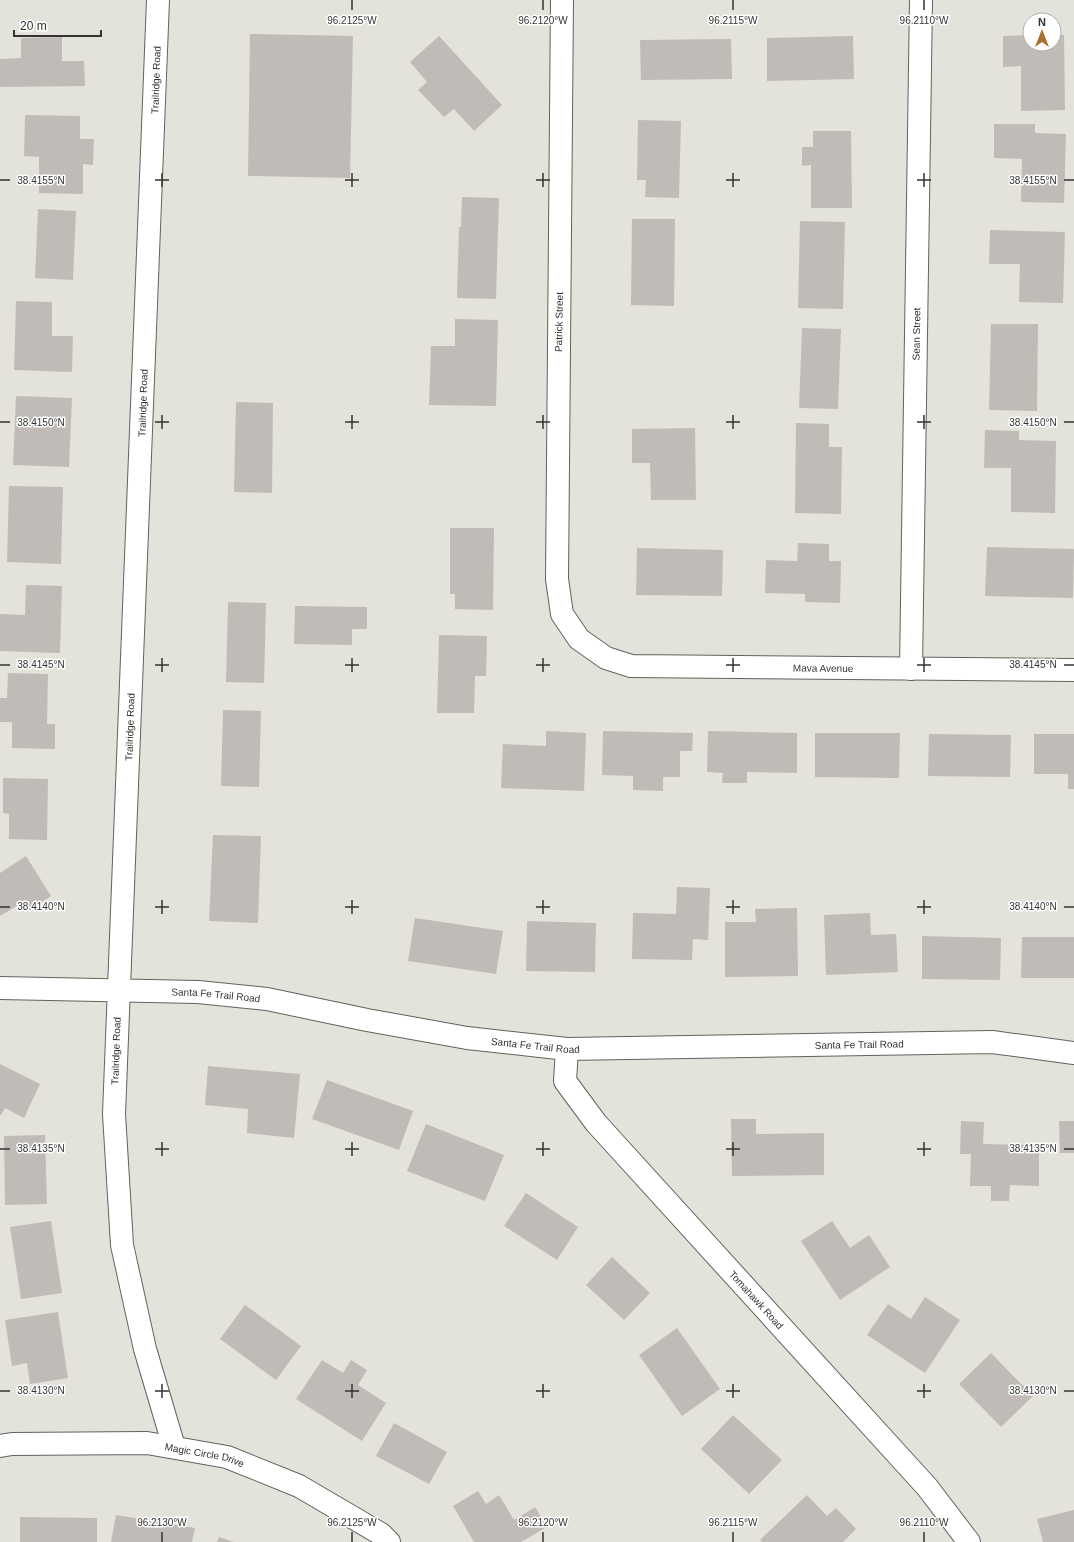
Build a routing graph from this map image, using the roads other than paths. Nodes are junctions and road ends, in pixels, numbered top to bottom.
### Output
1 (158, 0) edge
2 (562, 0) edge
3 (921, 0) edge
4 (579, 639) joint
5 (910, 669) junction
6 (1074, 670) edge
7 (0, 988) edge
8 (119, 991) junction
9 (566, 1049) junction
10 (1074, 1053) edge
11 (0, 1446) edge
12 (174, 1448) junction
13 (389, 1542) edge
14 (969, 1542) edge

1 - 8 street, Trailridge Road
2 - 4 street, Patrick Street
3 - 5 street, Sean Street
4 - 5 street, Mava Avenue
5 - 6 street, Mava Avenue
7 - 8 street, Santa Fe Trail Road
8 - 9 street, Santa Fe Trail Road
8 - 12 street, Trailridge Road
9 - 10 street, Santa Fe Trail Road
9 - 14 street, Tomahawk Road
11 - 12 street, Magic Circle Drive
12 - 13 street, Magic Circle Drive

